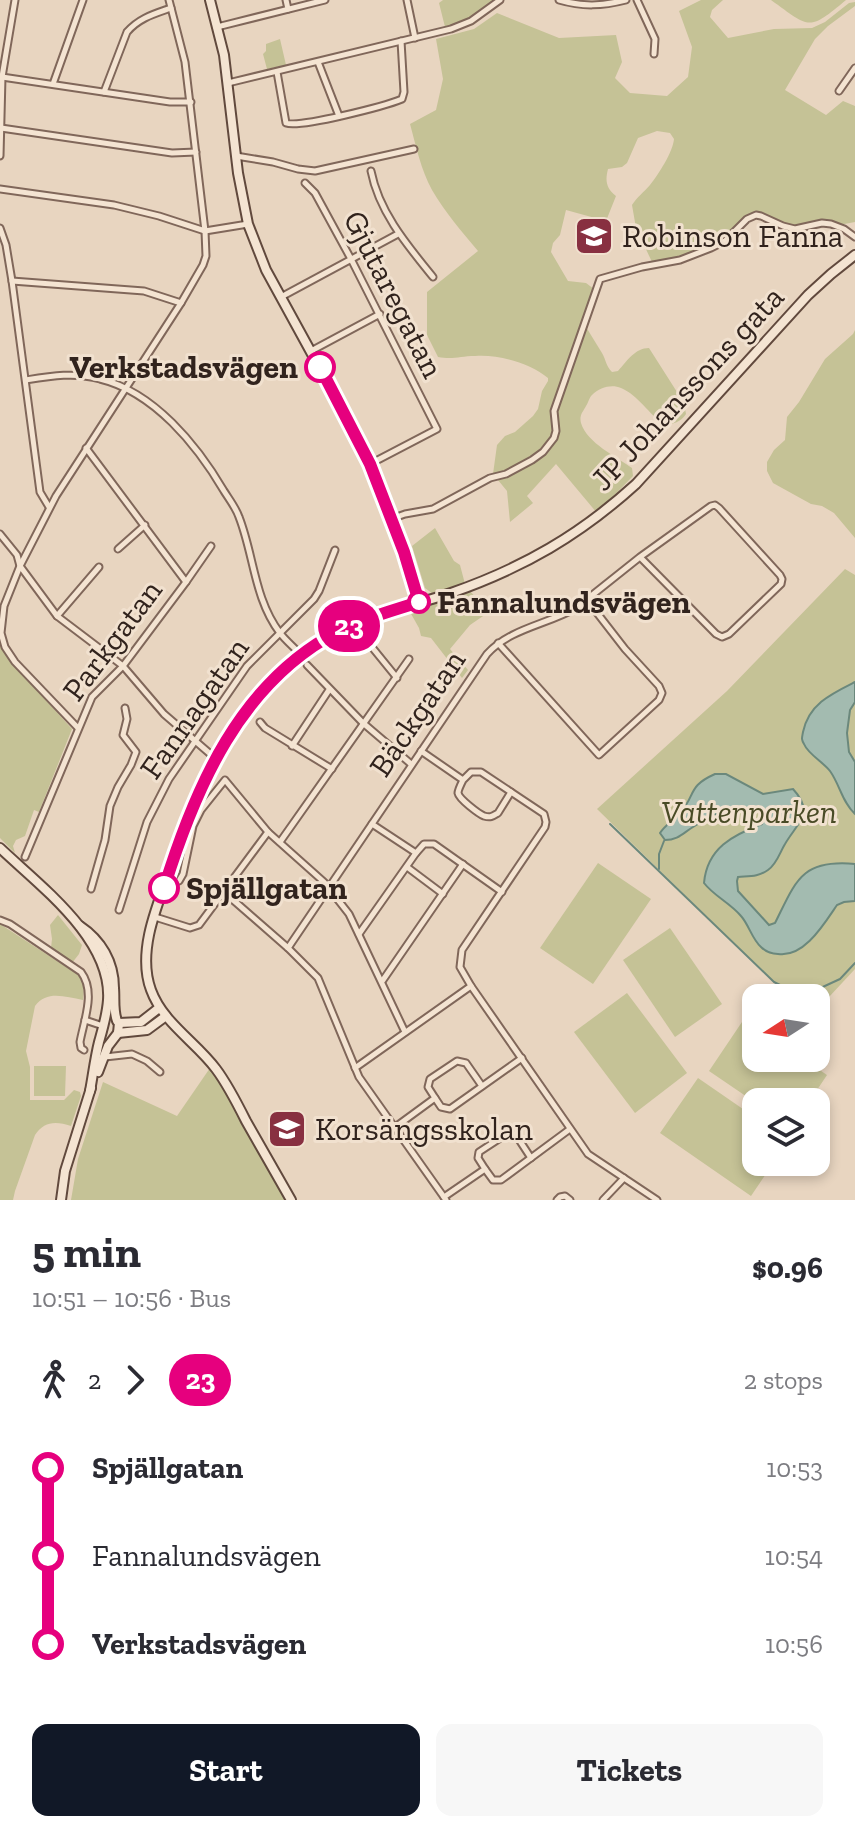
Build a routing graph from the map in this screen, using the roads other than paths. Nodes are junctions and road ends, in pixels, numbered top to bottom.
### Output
1 (15, 0) edge
2 (83, 0) edge
3 (169, 0) edge
4 (210, 0) edge
5 (286, 0) edge
6 (325, 0) edge
7 (407, 0) edge
8 (500, 0) edge
9 (559, 0) edge
10 (626, 0) edge
11 (637, 0) edge
12 (171, 8) junction
13 (288, 9) junction
14 (217, 27) junction
15 (415, 38) junction
16 (401, 41) junction
17 (654, 54) dead end
18 (318, 62) junction
19 (855, 68) edge
20 (277, 72) junction
21 (2, 77) junction
22 (228, 83) junction
23 (53, 84) junction
24 (839, 91) dead end
25 (104, 92) junction
26 (191, 102) junction
27 (339, 116) junction
28 (1, 128) edge
29 (414, 149) dead end
30 (196, 152) junction
31 (0, 156) edge
32 (236, 156) junction
33 (371, 171) dead end
34 (305, 183) dead end
35 (0, 189) edge
36 (248, 224) junction
37 (0, 228) edge
38 (205, 231) junction
39 (398, 234) junction
40 (855, 237) edge
41 (855, 255) edge
42 (351, 259) junction
43 (433, 277) dead end
44 (12, 281) junction
45 (281, 297) junction
46 (181, 303) junction
47 (380, 314) junction
48 (311, 351) junction
49 (26, 380) junction
50 (125, 389) junction
51 (86, 448) junction
52 (370, 464) junction
53 (49, 507) junction
54 (391, 519) junction
55 (145, 525) junction
56 (0, 534) edge
57 (211, 546) dead end
58 (118, 549) dead end
59 (335, 550) dead end
60 (640, 557) junction
61 (20, 566) junction
62 (99, 567) dead end
63 (186, 582) junction
64 (587, 600) junction
65 (419, 602) junction
66 (57, 616) junction
67 (353, 624) junction
68 (279, 632) junction
69 (498, 643) junction
70 (301, 656) junction
71 (409, 659) dead end
72 (307, 665) dead end
73 (123, 666) junction
74 (397, 678) junction
75 (329, 690) junction
76 (125, 708) dead end
77 (260, 722) dead end
78 (363, 723) junction
79 (78, 728) junction
80 (195, 741) junction
81 (292, 746) junction
82 (421, 751) junction
83 (215, 758) junction
84 (411, 764) junction
85 (332, 769) junction
86 (463, 780) junction
87 (511, 792) junction
88 (372, 824) junction
89 (268, 832) junction
90 (280, 842) junction
91 (0, 848) edge
92 (416, 853) junction
93 (25, 857) dead end
94 (463, 864) junction
95 (407, 867) junction
96 (179, 881) dead end
97 (329, 887) junction
98 (91, 889) dead end
99 (224, 892) junction
100 (502, 892) junction
101 (443, 894) junction
102 (119, 910) dead end
103 (155, 917) junction
104 (0, 920) edge
105 (77, 924) junction
106 (359, 934) junction
107 (288, 948) junction
108 (382, 981) junction
109 (471, 986) junction
110 (159, 1008) junction
111 (166, 1016) junction
112 (85, 1020) junction
113 (103, 1026) junction
114 (117, 1028) junction
115 (405, 1032) junction
116 (84, 1050) dead end
117 (104, 1057) junction
118 (522, 1058) junction
119 (355, 1068) junction
120 (160, 1072) dead end
121 (482, 1086) junction
122 (90, 1091) junction
123 (435, 1098) junction
124 (394, 1128) junction
125 (570, 1129) junction
126 (531, 1158) junction
127 (485, 1169) junction
128 (624, 1178) junction
129 (445, 1199) edge
130 (61, 1200) edge
131 (291, 1200) edge
132 (557, 1200) edge
133 (570, 1200) edge
134 (603, 1200) edge
135 (657, 1200) edge

1 - 21 street
2 - 23 street
3 - 12 street
4 - 14 street
5 - 13 street
6 - 13 street
7 - 15 street
8 - 15 street
9 - 10 street
11 - 17 street
12 - 25 street
12 - 26 street
13 - 14 street
14 - 22 street
15 - 16 street
16 - 18 street
16 - 27 street
18 - 20 street
18 - 27 street
19 - 24 street
20 - 22 street
20 - 27 street
21 - 23 street
21 - 28 street
22 - 32 street
23 - 25 street
25 - 26 street
26 - 30 street
28 - 30 street
28 - 31 street
29 - 32 street
30 - 38 street
32 - 36 street
33 - 39 street
34 - 42 street, Gjutaregatan
35 - 38 street
36 - 38 street
36 - 45 street
37 - 44 street
38 - 46 street
39 - 42 street
39 - 43 street
40 - 54 street
41 - 65 street, JP Johanssons gata
42 - 45 street
42 - 47 street, Gjutaregatan
44 - 46 street
44 - 49 street
45 - 48 street
46 - 50 street
47 - 48 street
47 - 52 street, Gjutaregatan
48 - 52 street
49 - 50 street
49 - 53 street
50 - 51 street
50 - 68 street
51 - 53 street
51 - 55 street
52 - 54 street
53 - 61 street
54 - 65 street
55 - 58 street
55 - 63 street
56 - 61 street
57 - 63 street, Parkgatan
59 - 68 street, Fannagatan
60 - 60 street, Bäckgatan
60 - 64 street, Bäckgatan
61 - 66 street
61 - 79 street
62 - 66 street
63 - 73 street, Parkgatan
64 - 69 street, Bäckgatan
64 - 69 street
65 - 67 street, JP Johanssons gata
66 - 73 street
67 - 70 street, JP Johanssons gata
67 - 74 street
68 - 70 street
68 - 80 street, Fannagatan
69 - 82 street, Bäckgatan
70 - 83 street, JP Johanssons gata
71 - 74 street
72 - 75 street
73 - 79 street, Parkgatan
73 - 80 street
74 - 78 street
75 - 78 street
75 - 81 street
76 - 98 street, Fannagatan
77 - 81 street
78 - 84 street
78 - 85 street
79 - 93 street, Parkgatan
80 - 83 street
80 - 102 street, Fannagatan
81 - 85 street
82 - 84 street, Bäckgatan
82 - 86 street
83 - 103 street, JP Johanssons gata
84 - 88 street, Bäckgatan
85 - 90 street
86 - 87 street
86 - 87 street
87 - 100 street
88 - 92 street
88 - 97 street, Bäckgatan
89 - 90 street
89 - 96 street
89 - 99 street
90 - 97 street
91 - 105 street
92 - 94 street
92 - 95 street
94 - 100 street
94 - 101 street
95 - 101 street
95 - 106 street
97 - 106 street
97 - 107 street, Bäckgatan
99 - 103 street
99 - 107 street
100 - 109 street
101 - 108 street
103 - 110 street, JP Johanssons gata
104 - 112 street
105 - 113 street
105 - 114 street
106 - 108 street
107 - 119 street
108 - 115 street
109 - 115 street
109 - 118 street
110 - 111 street
110 - 114 street
111 - 114 street
111 - 131 street
112 - 113 street
112 - 116 street
113 - 114 street
113 - 114 street
113 - 122 street
114 - 117 street
115 - 119 street
117 - 120 street
117 - 122 street
118 - 121 street
118 - 125 street
119 - 124 street
121 - 123 street
121 - 123 street
122 - 130 street
123 - 124 street
124 - 129 street
125 - 126 street
125 - 128 street
126 - 127 street
126 - 127 street
127 - 129 street
128 - 134 street
128 - 135 street
132 - 133 street

